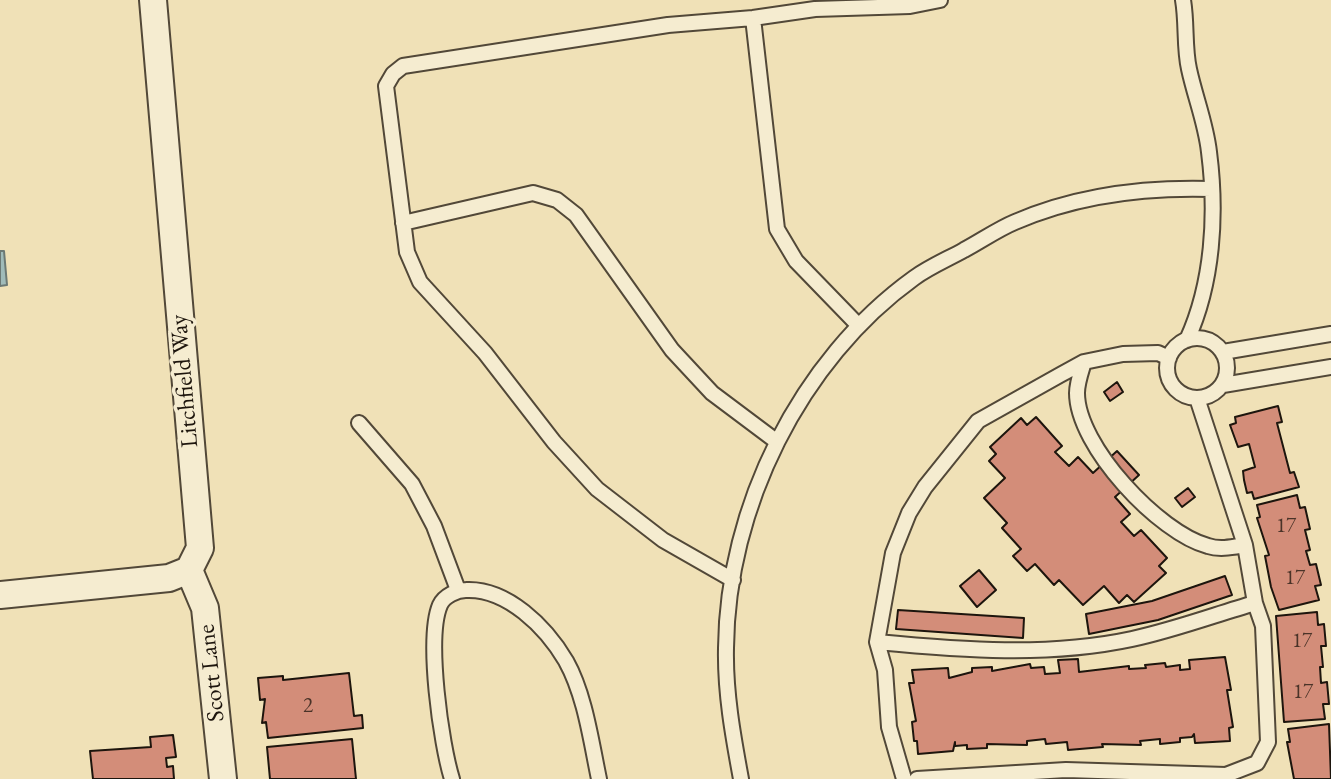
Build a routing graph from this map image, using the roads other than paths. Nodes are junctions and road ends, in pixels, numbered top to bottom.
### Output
1 (153, 0) edge
2 (940, 0) edge
3 (1183, 0) edge
4 (753, 18) junction
5 (1212, 189) junction
6 (403, 223) junction
7 (859, 326) junction
8 (1331, 334) edge
9 (1187, 340) junction
10 (1223, 352) junction
11 (1169, 358) junction
12 (1084, 362) junction
13 (1331, 367) edge
14 (1223, 385) junction
15 (1197, 398) junction
16 (359, 423) dead end
17 (776, 441) junction
18 (1245, 545) junction
19 (189, 570) junction
20 (733, 580) junction
21 (458, 590) junction
22 (0, 595) edge
23 (1255, 603) junction
24 (877, 642) junction
25 (223, 779) edge
26 (452, 779) edge
27 (599, 779) edge
28 (741, 779) edge
29 (904, 779) edge
30 (917, 779) edge

1 - 19 street, Litchfield Way
2 - 4 lane
3 - 5 lane
4 - 6 lane
4 - 7 lane
5 - 7 lane
5 - 9 lane
6 - 17 lane
6 - 20 lane
7 - 17 lane
8 - 10 lane
9 - 10 lane
9 - 11 lane
10 - 14 lane
11 - 12 lane
11 - 15 lane
12 - 18 lane
12 - 24 lane
13 - 14 lane
14 - 15 lane
15 - 18 lane
16 - 21 lane
17 - 20 lane
18 - 23 lane
19 - 22 street
19 - 25 street, Scott Lane
20 - 28 lane
21 - 26 lane
21 - 27 lane
23 - 24 lane
23 - 30 lane
24 - 29 lane

